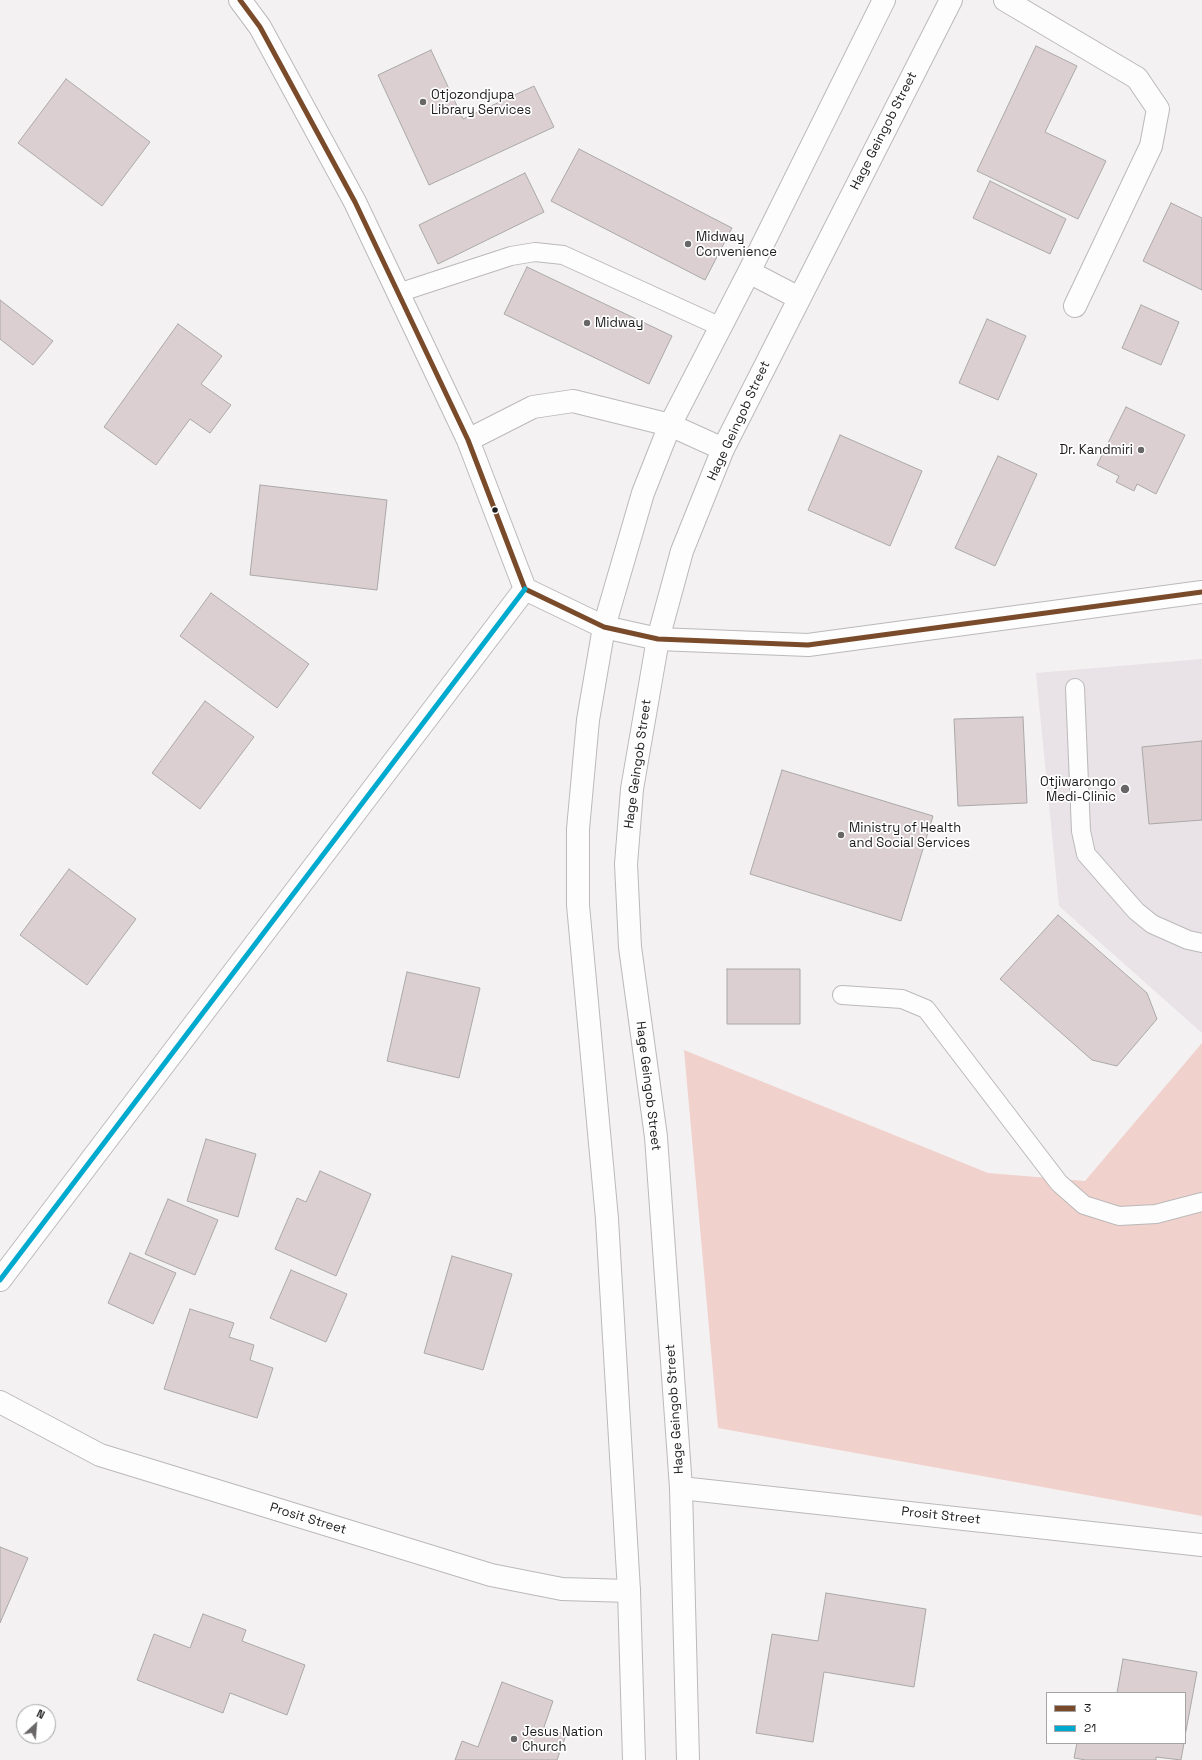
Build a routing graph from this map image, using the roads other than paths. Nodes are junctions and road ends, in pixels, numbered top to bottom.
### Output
1 (240, 0) edge
2 (884, 0) edge
3 (951, 0) edge
4 (1006, 0) edge
5 (749, 272) junction
6 (398, 293) junction
7 (799, 298) junction
8 (1075, 306) dead end
9 (721, 327) junction
10 (670, 425) junction
11 (468, 440) junction
12 (723, 449) junction
13 (525, 590) junction
14 (1202, 592) edge
15 (604, 627) junction
16 (658, 639) junction
17 (1075, 688) dead end
18 (1202, 943) edge
19 (842, 995) dead end
20 (1202, 1202) edge
21 (0, 1280) edge
22 (0, 1402) edge
23 (681, 1488) junction
24 (1202, 1545) edge
25 (629, 1591) junction
26 (634, 1760) edge
27 (688, 1760) edge

1 - 6 main road
2 - 5 main road
3 - 7 main road, Hage Geingob Street
4 - 8 main road
5 - 7 main road
5 - 9 main road
6 - 9 lane
6 - 11 main road
7 - 12 main road, Hage Geingob Street
9 - 10 main road
10 - 11 main road
10 - 12 main road
10 - 15 main road
11 - 13 main road
12 - 16 main road, Hage Geingob Street
13 - 15 main road
13 - 21 main road
14 - 16 main road
15 - 16 main road
15 - 25 main road
16 - 23 main road, Hage Geingob Street
17 - 18 lane
19 - 20 lane
22 - 25 main road, Prosit Street
23 - 24 main road, Prosit Street
23 - 27 main road, Hage Geingob Street
25 - 26 main road

